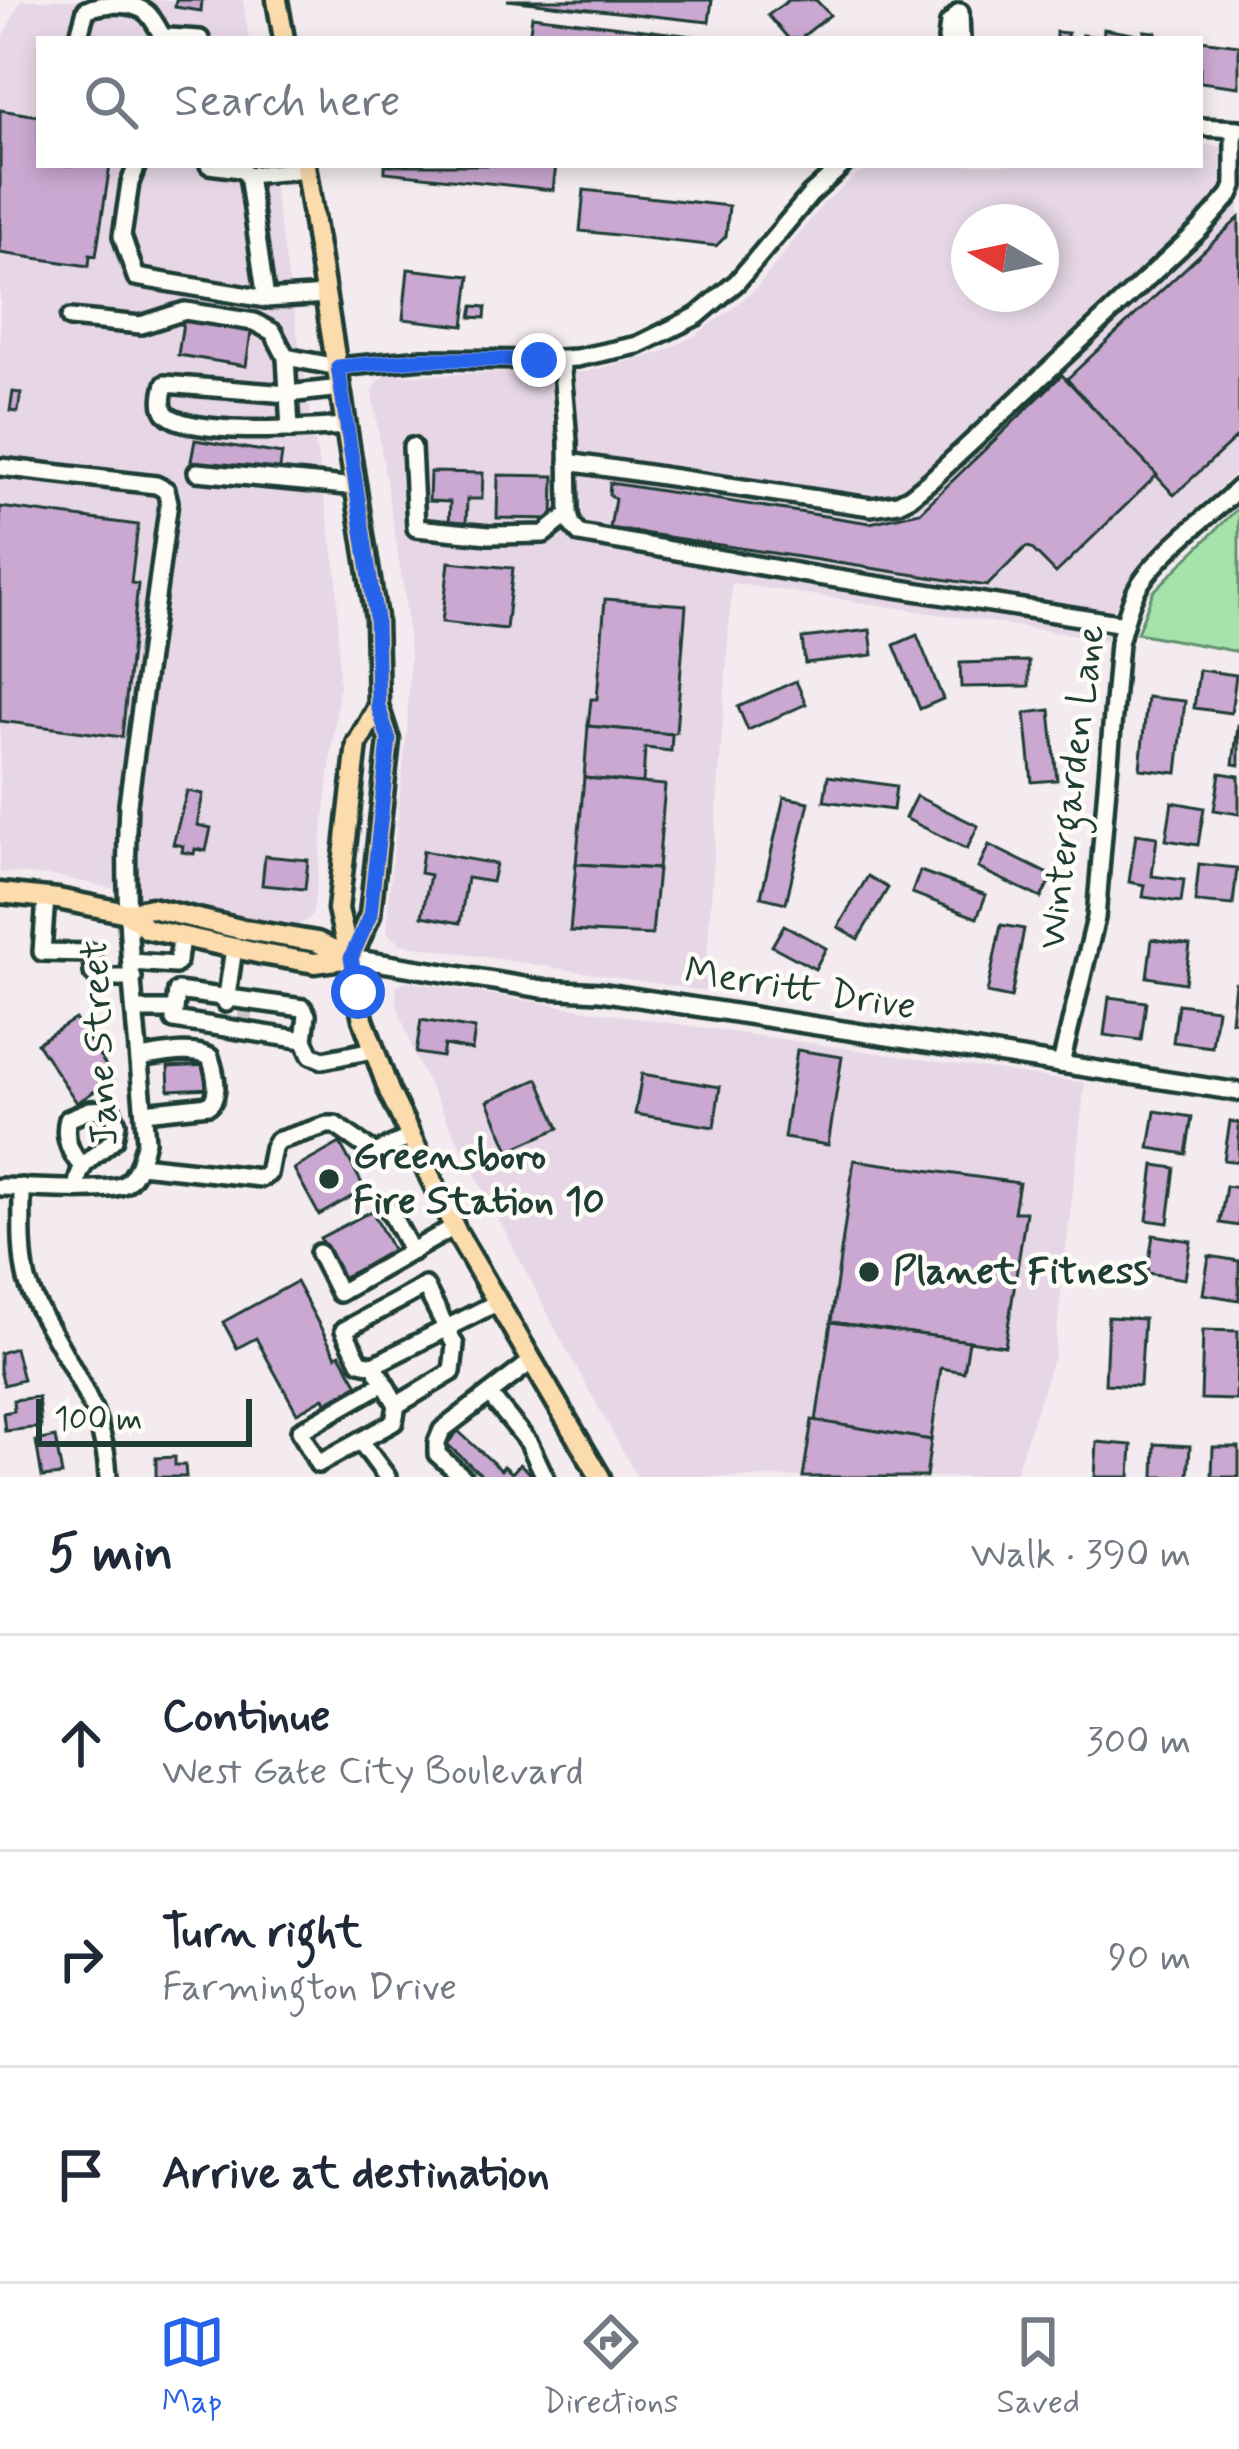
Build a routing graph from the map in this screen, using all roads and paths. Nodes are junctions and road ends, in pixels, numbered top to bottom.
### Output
1 (277, 0) edge
2 (963, 6) edge
3 (79, 36) edge
4 (163, 36) edge
5 (283, 36) edge
6 (947, 36) edge
7 (961, 36) edge
8 (1203, 127) edge
9 (1236, 129) edge
10 (135, 168) edge
11 (228, 168) edge
12 (298, 168) edge
13 (305, 168) edge
14 (841, 168) edge
15 (248, 175) junction
16 (326, 295) junction
17 (266, 299) junction
18 (70, 318) dead end
19 (286, 357) junction
20 (561, 359) junction
21 (340, 377) junction
22 (294, 393) junction
23 (347, 426) junction
24 (296, 430) junction
25 (412, 447) dead end
26 (568, 462) junction
27 (0, 467) edge
28 (197, 472) dead end
29 (357, 488) junction
30 (1239, 488) edge
31 (569, 514) junction
32 (1124, 623) junction
33 (378, 706) junction
34 (0, 893) edge
35 (46, 898) junction
36 (127, 913) junction
37 (181, 937) junction
38 (234, 948) junction
39 (351, 958) junction
40 (133, 970) junction
41 (203, 1009) junction
42 (136, 1010) junction
43 (175, 1010) junction
44 (225, 1012) junction
45 (245, 1015) junction
46 (273, 1019) junction
47 (304, 1040) junction
48 (373, 1050) junction
49 (139, 1058) junction
50 (1061, 1064) junction
51 (1239, 1092) edge
52 (144, 1112) junction
53 (410, 1137) junction
54 (140, 1165) junction
55 (82, 1166) dead end
56 (0, 1187) edge
57 (22, 1187) junction
58 (77, 1188) junction
59 (388, 1208) dead end
60 (454, 1227) junction
61 (412, 1252) junction
62 (319, 1253) dead end
63 (498, 1302) junction
64 (447, 1328) junction
65 (532, 1361) junction
66 (374, 1365) junction
67 (384, 1383) junction
68 (489, 1394) junction
69 (397, 1405) junction
70 (361, 1442) junction
71 (108, 1477) edge
72 (387, 1477) edge
73 (464, 1477) edge
74 (545, 1477) edge
75 (600, 1477) edge

1 - 5 main road
2 - 6 street
2 - 7 street
3 - 4 street
8 - 9 street
9 - 26 street
10 - 17 street
11 - 15 street
12 - 15 street
13 - 16 main road
14 - 20 street
15 - 17 street
16 - 17 street
16 - 21 main road
18 - 19 street
19 - 21 street
19 - 22 street
20 - 21 street
20 - 26 street
21 - 22 street
21 - 23 main road
22 - 24 street
22 - 24 street
23 - 24 street
23 - 29 main road
25 - 31 street
26 - 31 street
27 - 36 street, Jane Street
28 - 29 street
29 - 33 main road
30 - 32 street, Wintergarden Lane
31 - 32 street
32 - 50 street, Wintergarden Lane
33 - 39 main road
33 - 39 main road
34 - 35 main road, Merritt Drive
35 - 36 main road, Merritt Drive
35 - 40 street
36 - 37 main road, Merritt Drive
36 - 39 main road, Merritt Drive
36 - 40 street, Jane Street
37 - 38 main road, Merritt Drive
37 - 40 street
38 - 39 main road, Merritt Drive
38 - 44 street
39 - 48 main road
39 - 50 street, Merritt Drive
40 - 42 street, Jane Street
41 - 43 street
41 - 43 street
41 - 44 street
41 - 44 street
42 - 43 street
42 - 49 street, Jane Street
44 - 45 street
44 - 45 street
45 - 46 street
45 - 46 street
46 - 47 street
46 - 47 street
47 - 48 street
48 - 53 main road
49 - 52 street, Jane Street
49 - 52 street
50 - 51 street, Merritt Drive
52 - 54 street, Jane Street
53 - 54 street
53 - 60 main road
54 - 58 street, Jane Street
55 - 58 street
56 - 57 street, Jane Street
57 - 58 street, Jane Street
57 - 71 street
59 - 61 street
60 - 61 street
60 - 63 main road
61 - 62 street
63 - 64 street
63 - 65 main road
64 - 66 street
64 - 66 street
64 - 69 street
65 - 68 street
65 - 75 main road
66 - 67 street
67 - 69 street
67 - 70 street
68 - 73 street
68 - 74 street
69 - 70 street
70 - 72 street

